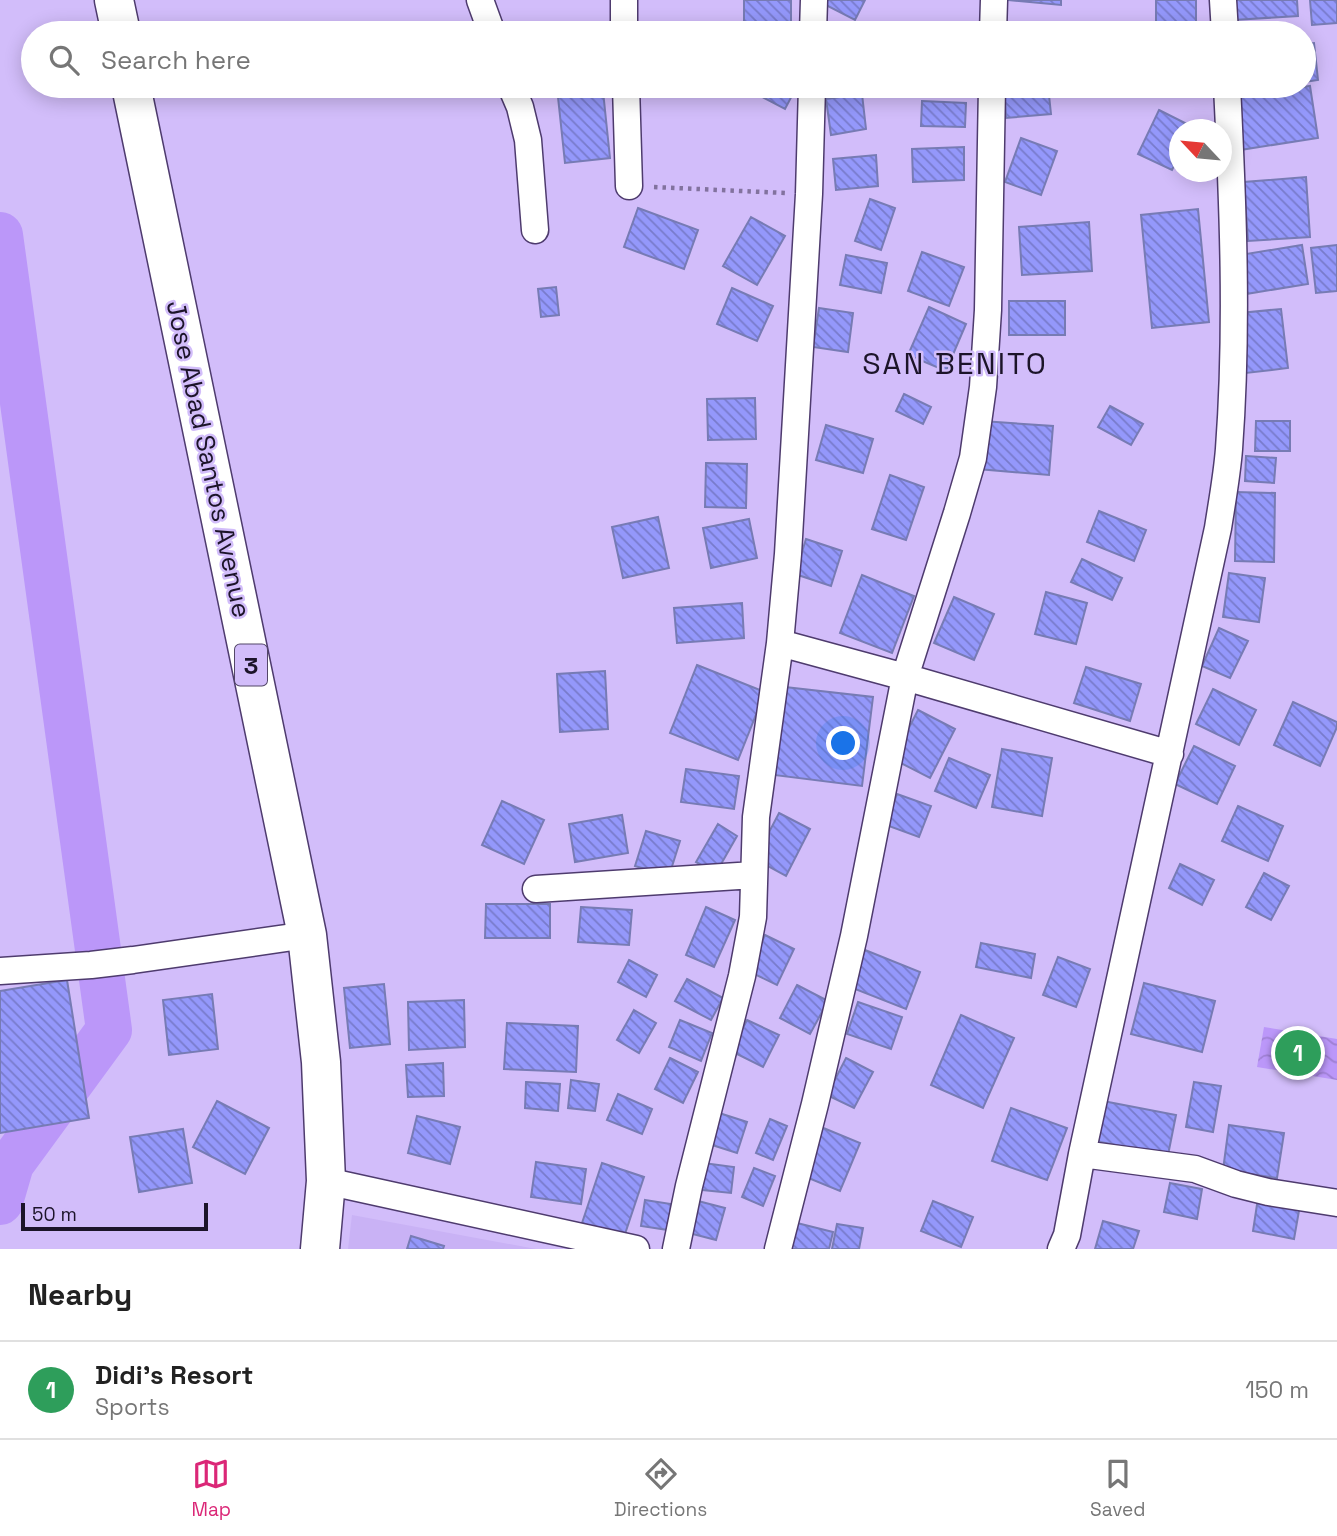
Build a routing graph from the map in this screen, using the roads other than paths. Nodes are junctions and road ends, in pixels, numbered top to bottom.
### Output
1 (114, 0) edge
2 (480, 0) edge
3 (624, 0) edge
4 (814, 0) edge
5 (994, 0) edge
6 (1223, 0) edge
7 (118, 21) edge
8 (488, 21) edge
9 (625, 21) edge
10 (813, 21) edge
11 (993, 21) edge
12 (1224, 21) edge
13 (133, 98) edge
14 (516, 98) edge
15 (626, 98) edge
16 (812, 98) edge
17 (992, 98) edge
18 (1228, 98) edge
19 (629, 186) road end
20 (535, 230) dead end
21 (780, 643) junction
22 (905, 677) junction
23 (1170, 754) junction
24 (754, 875) junction
25 (536, 889) dead end
26 (307, 935) junction
27 (0, 971) edge
28 (1082, 1154) junction
29 (326, 1181) junction
30 (1337, 1203) edge
31 (320, 1249) edge
32 (636, 1249) edge
33 (676, 1249) edge
34 (778, 1249) edge
35 (1061, 1249) edge

1 - 7 highway
2 - 8 street
3 - 9 street
4 - 10 street
5 - 11 street
6 - 12 street
13 - 26 highway, Jose Abad Santos Avenue / 3
14 - 20 street
15 - 19 street
16 - 21 street
17 - 22 street
18 - 23 street
21 - 22 street
21 - 24 street
22 - 23 street
22 - 34 street
23 - 28 street
24 - 25 street
24 - 33 street
26 - 27 street
26 - 29 highway, Jose Abad Santos Avenue / 3
28 - 30 street
28 - 35 street
29 - 31 highway, Jose Abad Santos Avenue / 3
29 - 32 street

